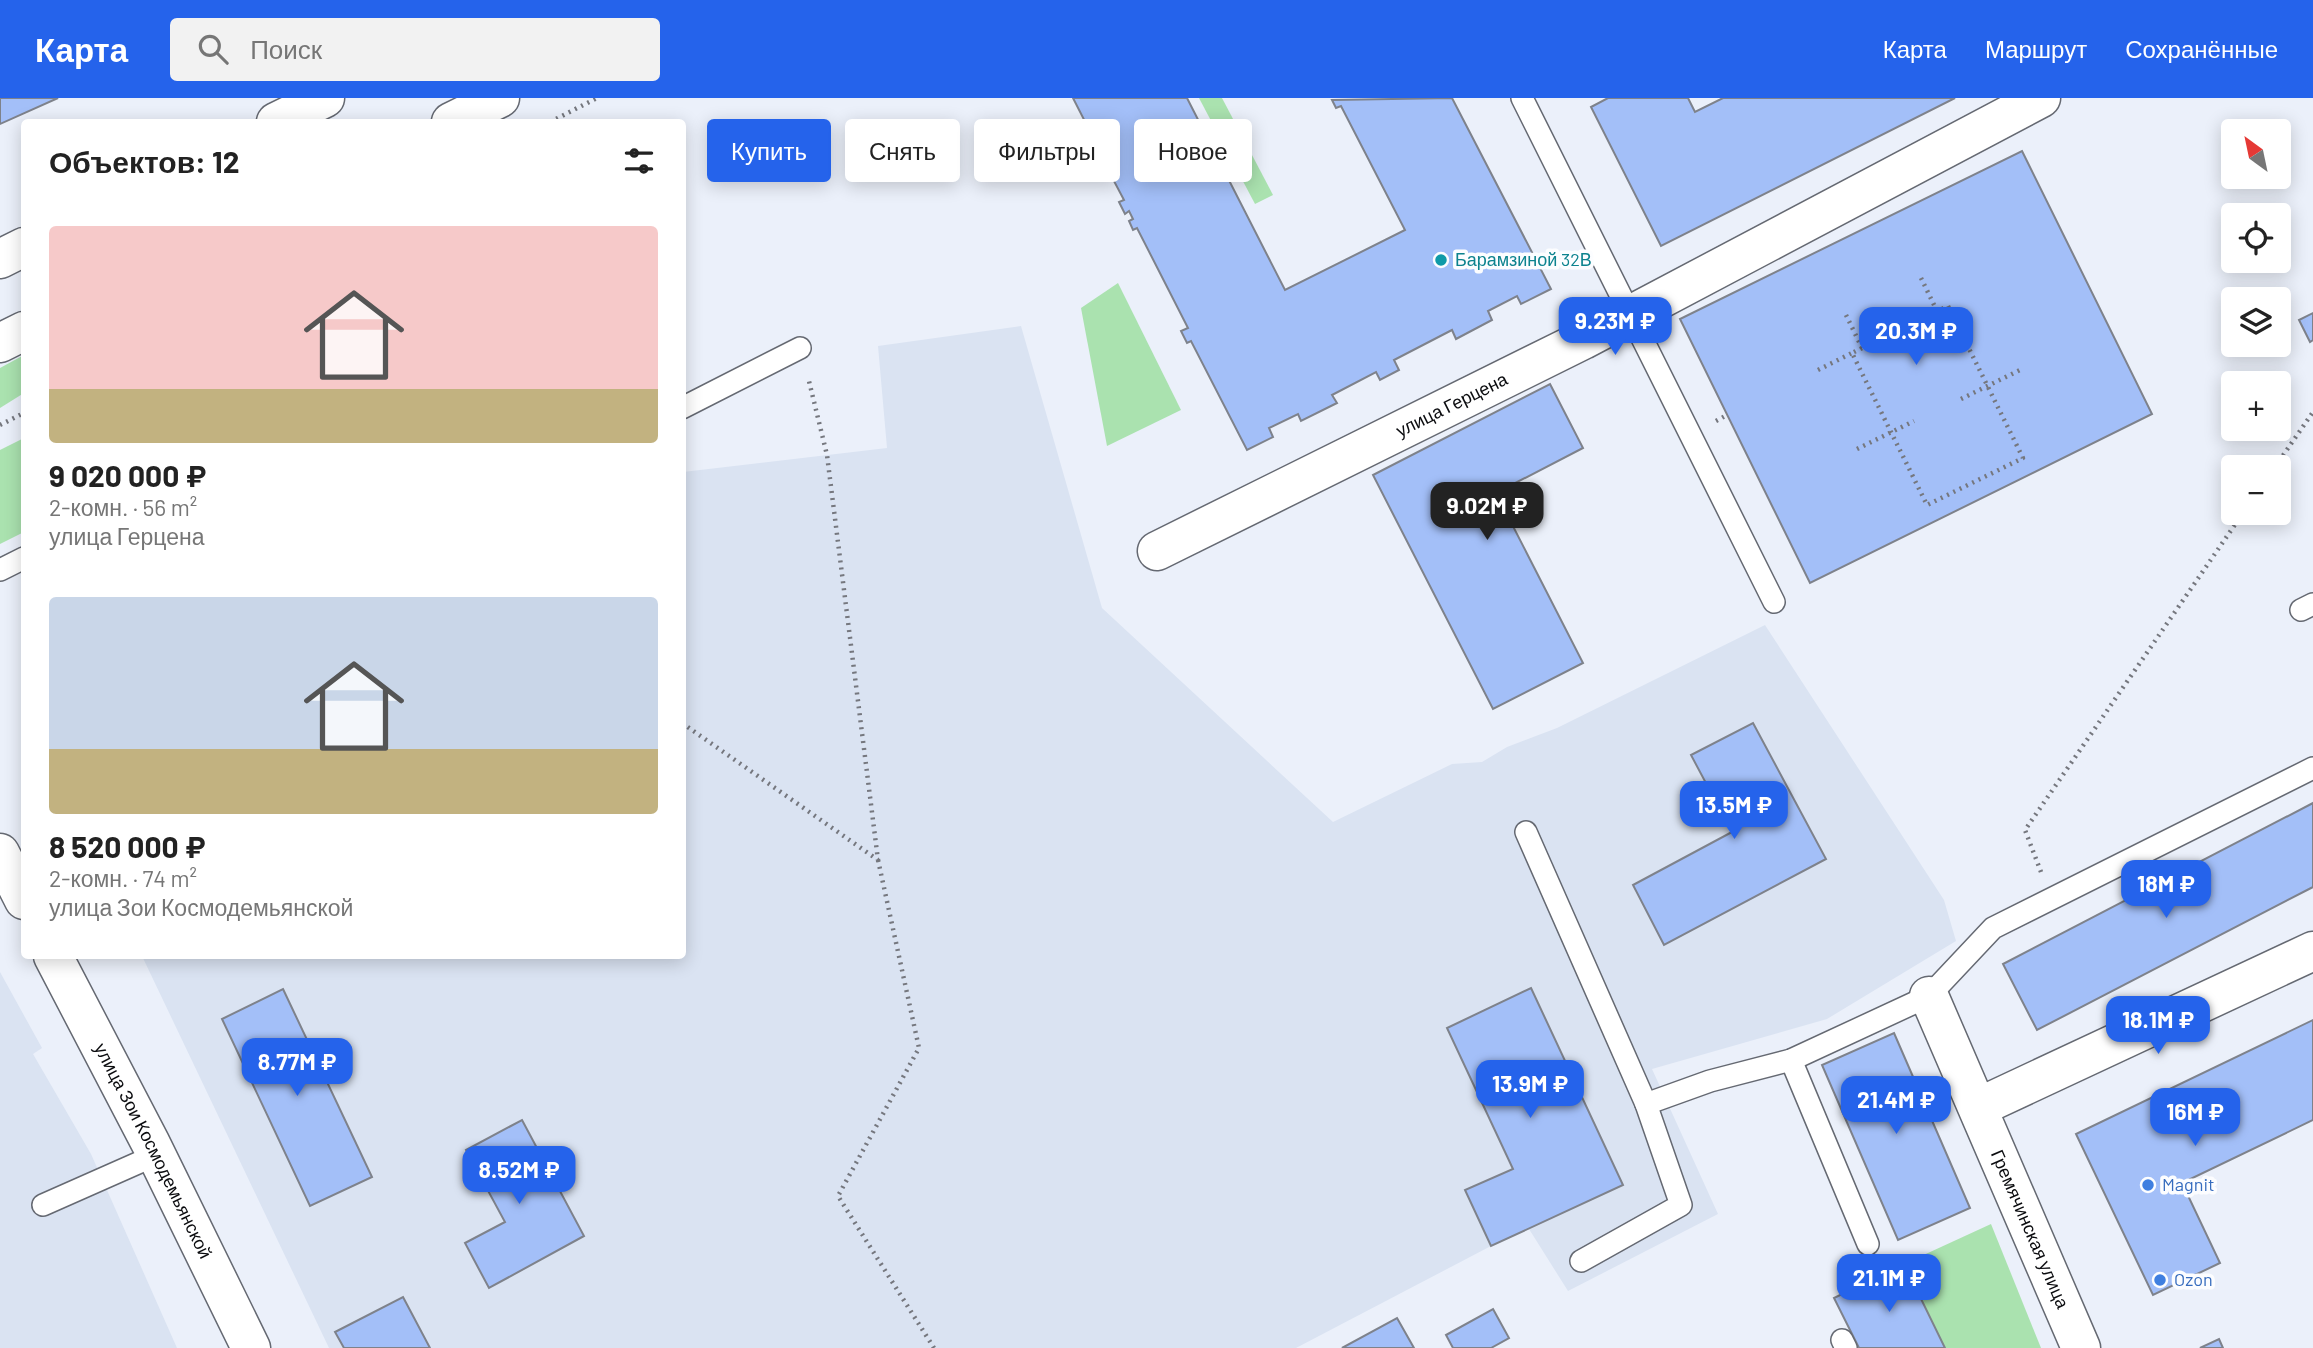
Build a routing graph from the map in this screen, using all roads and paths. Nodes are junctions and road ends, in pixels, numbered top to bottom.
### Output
1 (326, 98) edge
2 (500, 98) edge
3 (597, 98) edge
4 (1522, 98) edge
5 (2041, 98) edge
6 (282, 119) edge
7 (457, 119) edge
8 (556, 119) edge
9 (21, 248) edge
10 (0, 259) edge
11 (1921, 278) dead end
12 (1937, 311) junction
13 (1631, 315) junction
14 (1846, 315) dead end
15 (21, 332) edge
16 (0, 343) edge
17 (800, 348) joint
18 (1862, 348) junction
19 (1852, 354) junction
20 (2022, 369) dead end
21 (1818, 370) dead end
22 (1987, 386) junction
23 (1961, 399) dead end
24 (686, 406) edge
25 (2313, 412) edge
26 (21, 414) edge
27 (1914, 421) dead end
28 (0, 425) edge
29 (1891, 432) junction
30 (1857, 449) dead end
31 (2283, 455) edge
32 (2236, 525) edge
33 (1157, 551) dead end
34 (21, 560) edge
35 (0, 570) edge
36 (1774, 602) dead end
37 (686, 726) edge
38 (2313, 768) edge
39 (1526, 832) dead end
40 (0, 853) edge
41 (878, 860) junction
42 (21, 894) edge
43 (2051, 899) junction
44 (2313, 951) edge
45 (55, 959) edge
46 (1929, 996) junction
47 (1791, 1060) junction
48 (1646, 1104) junction
49 (1979, 1107) junction
50 (156, 1155) junction
51 (43, 1205) dead end
52 (1868, 1244) dead end
53 (1581, 1262) dead end
54 (251, 1348) edge
55 (934, 1348) edge
56 (2081, 1348) edge

1 - 6 street
2 - 7 street
3 - 8 path
4 - 13 lane
5 - 13 street, улица Герцена
9 - 10 street
11 - 12 path
12 - 18 path
12 - 22 path
13 - 33 street, улица Герцена
13 - 36 lane
14 - 18 path
15 - 16 street
17 - 24 lane
17 - 41 path
18 - 19 path
19 - 21 path
19 - 29 path
20 - 22 path
22 - 23 path
22 - 29 path
25 - 31 path
26 - 28 path
27 - 29 path
29 - 30 path
32 - 43 path
34 - 35 lane
37 - 41 path
38 - 43 lane
39 - 48 lane
40 - 42 street
41 - 55 path
43 - 46 lane
44 - 49 street
45 - 50 street, улица Зои Космодемьянской
46 - 47 lane
46 - 49 street, Гремячинская улица
47 - 48 lane
47 - 52 lane
48 - 53 lane
49 - 56 street, Гремячинская улица
50 - 51 lane
50 - 54 street, улица Зои Космодемьянской

